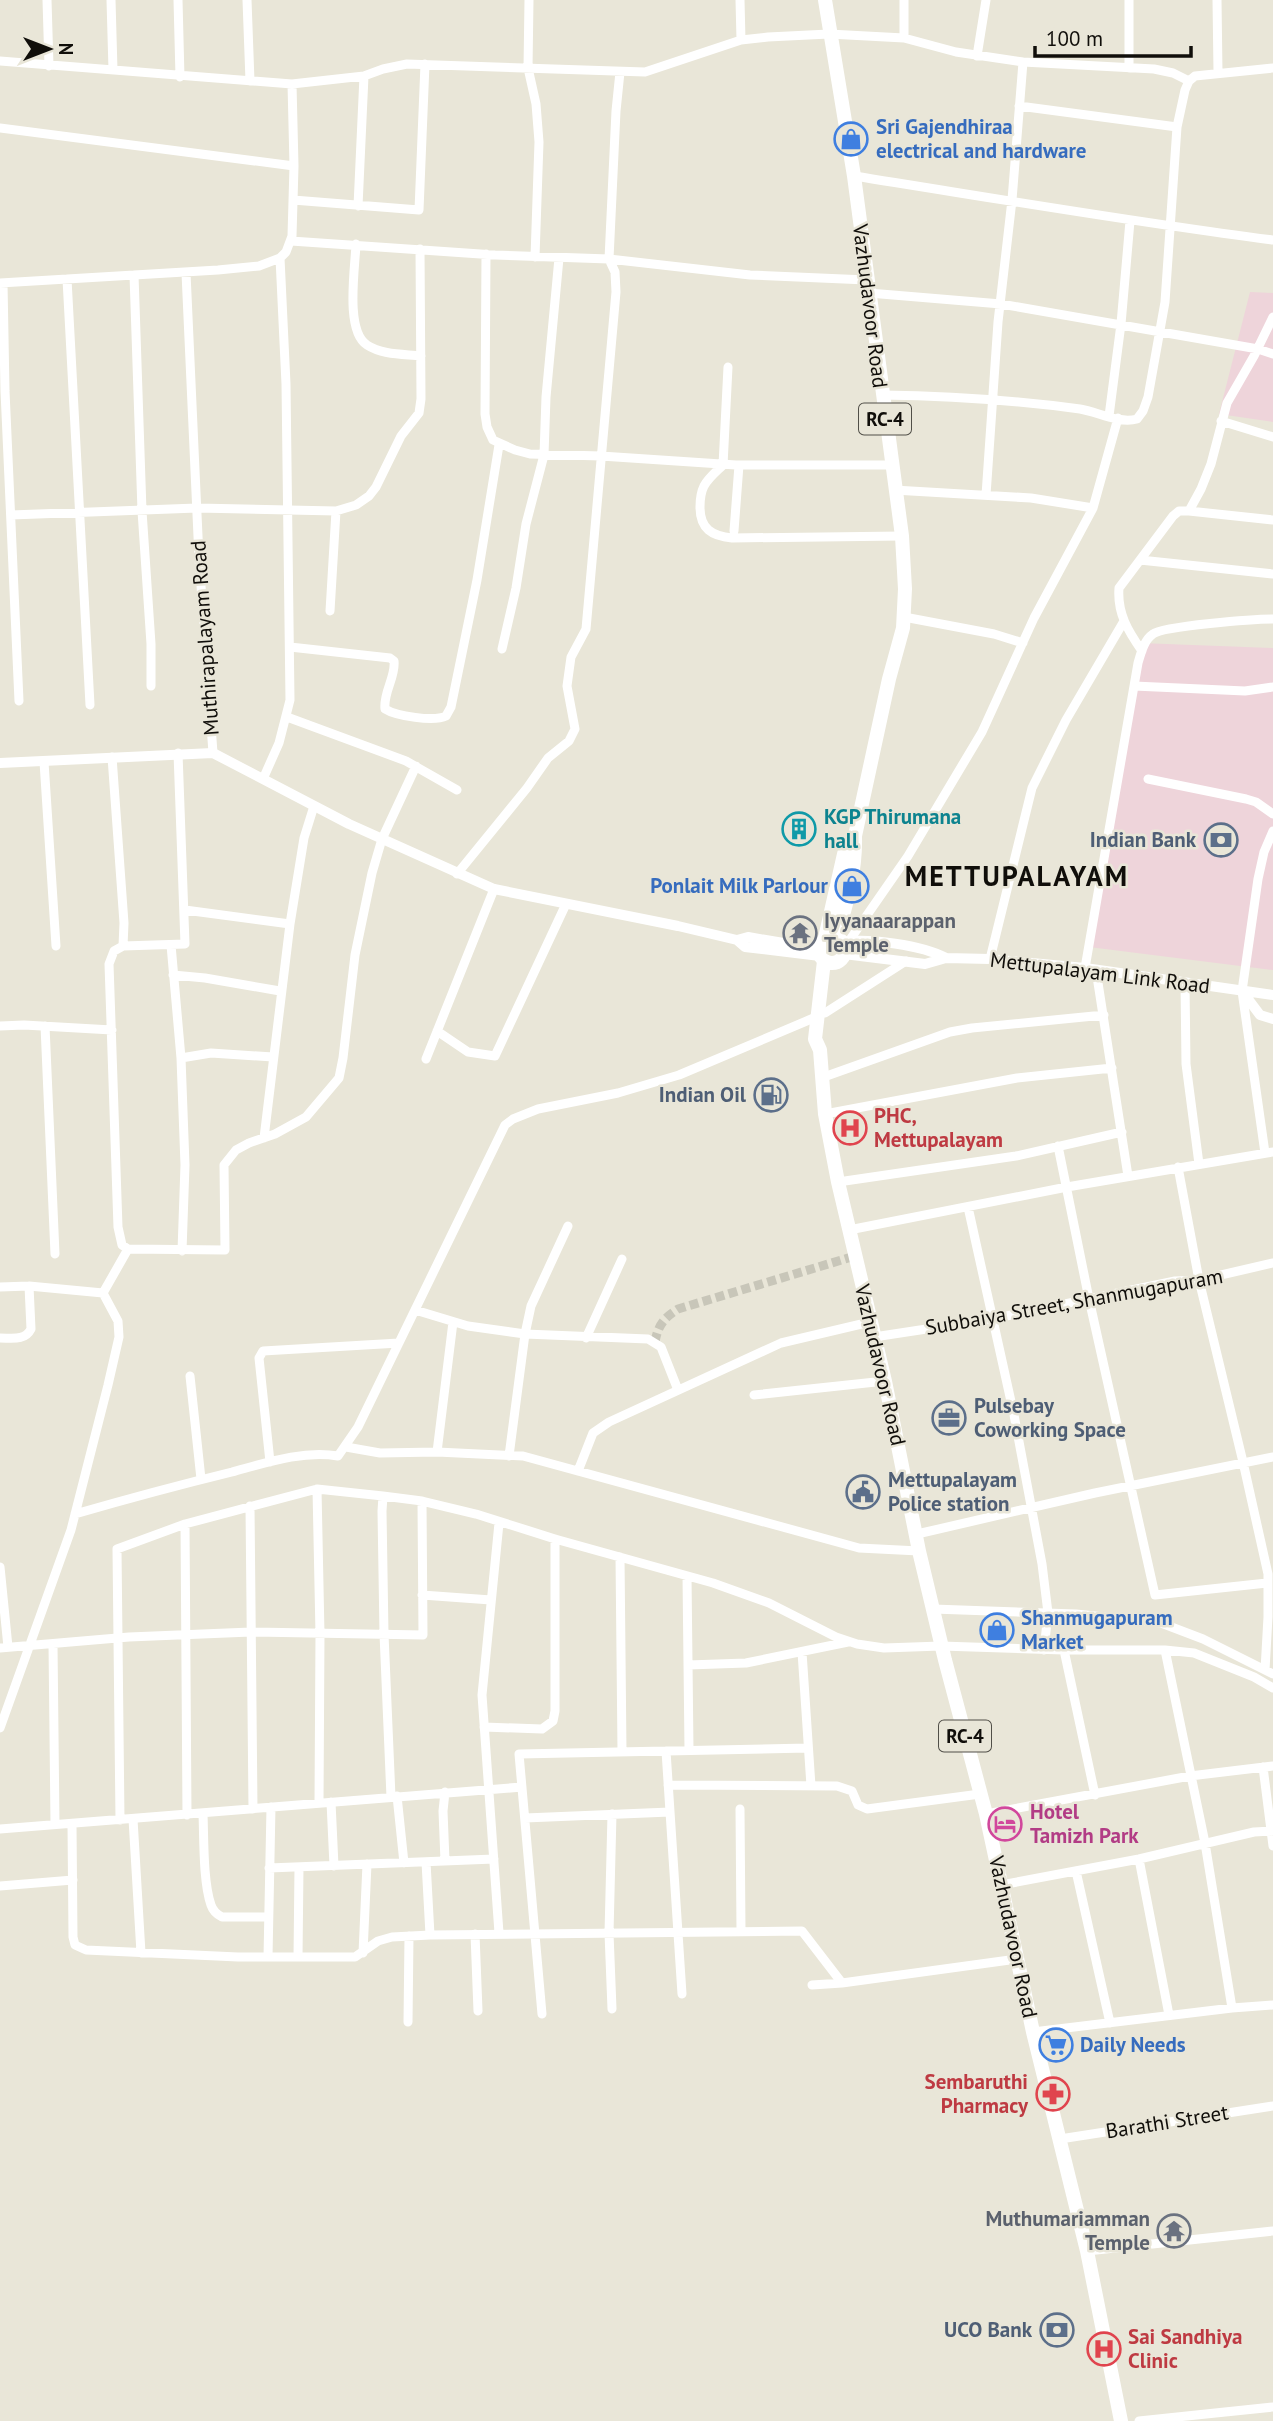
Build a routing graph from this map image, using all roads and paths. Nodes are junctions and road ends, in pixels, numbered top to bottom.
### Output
1 (47, 0) edge
2 (111, 0) edge
3 (178, 0) edge
4 (247, 0) edge
5 (529, 0) edge
6 (740, 0) edge
7 (825, 0) edge
8 (904, 0) edge
9 (986, 0) edge
10 (1129, 0) edge
11 (1217, 0) edge
12 (829, 34) junction
13 (904, 38) junction
14 (741, 40) junction
15 (977, 56) junction
16 (0, 61) edge
17 (1023, 62) junction
18 (425, 64) junction
19 (49, 66) junction
20 (528, 68) junction
21 (1129, 68) junction
22 (1273, 68) edge
23 (113, 70) junction
24 (620, 72) junction
25 (1219, 72) junction
26 (364, 76) junction
27 (180, 77) junction
28 (250, 81) junction
29 (1189, 81) junction
30 (292, 84) junction
31 (1019, 106) junction
32 (1177, 127) junction
33 (0, 128) edge
34 (293, 166) junction
35 (854, 176) junction
36 (293, 200) junction
37 (1012, 200) junction
38 (358, 205) junction
39 (1130, 221) junction
40 (1169, 226) junction
41 (1273, 240) edge
42 (291, 241) junction
43 (356, 244) junction
44 (420, 249) junction
45 (486, 254) junction
46 (535, 257) junction
47 (280, 258) junction
48 (559, 258) junction
49 (609, 259) junction
50 (186, 273) junction
51 (134, 275) junction
52 (68, 279) junction
53 (2, 283) edge
54 (868, 286) junction
55 (1001, 304) junction
56 (1273, 317) edge
57 (1121, 324) junction
58 (1160, 331) junction
59 (1258, 349) junction
60 (1273, 355) edge
61 (421, 356) junction
62 (728, 368) dead end
63 (882, 395) junction
64 (993, 399) junction
65 (1114, 417) junction
66 (1220, 421) junction
67 (1273, 438) edge
68 (499, 444) junction
69 (544, 454) junction
70 (601, 456) junction
71 (723, 465) junction
72 (739, 465) junction
73 (891, 465) junction
74 (5, 469) edge
75 (894, 490) junction
76 (986, 495) junction
77 (197, 508) junction
78 (1093, 508) junction
79 (142, 511) junction
80 (286, 511) junction
81 (336, 511) junction
82 (1189, 511) junction
83 (78, 513) junction
84 (11, 515) junction
85 (1273, 520) edge
86 (734, 531) dead end
87 (902, 536) junction
88 (1140, 560) junction
89 (1273, 574) edge
90 (330, 611) dead end
91 (904, 617) junction
92 (1273, 619) edge
93 (1124, 621) junction
94 (1023, 643) junction
95 (290, 647) junction
96 (502, 649) dead end
97 (1142, 651) junction
98 (1134, 686) junction
99 (151, 687) dead end
100 (1273, 687) edge
101 (19, 701) dead end
102 (90, 705) dead end
103 (287, 717) junction
104 (178, 753) junction
105 (212, 753) junction
106 (111, 757) junction
107 (44, 762) junction
108 (0, 763) edge
109 (416, 766) junction
110 (263, 779) junction
111 (1148, 779) dead end
112 (457, 790) dead end
113 (314, 806) junction
114 (1273, 814) edge
115 (1273, 831) edge
116 (382, 839) junction
117 (460, 875) junction
118 (489, 887) junction
119 (566, 904) junction
120 (185, 910) junction
121 (290, 924) junction
122 (171, 945) junction
123 (56, 946) dead end
124 (123, 946) junction
125 (832, 949) junction
126 (946, 958) junction
127 (990, 958) junction
128 (905, 961) junction
129 (1091, 969) junction
130 (173, 975) junction
131 (1185, 983) junction
132 (280, 991) junction
133 (1242, 991) junction
134 (1273, 995) edge
135 (820, 1015) junction
136 (1104, 1016) junction
137 (1273, 1019) edge
138 (0, 1026) edge
139 (46, 1026) junction
140 (112, 1030) junction
141 (437, 1031) junction
142 (273, 1057) junction
143 (181, 1058) junction
144 (426, 1059) dead end
145 (1112, 1068) junction
146 (821, 1078) junction
147 (825, 1114) junction
148 (1122, 1132) junction
149 (264, 1138) junction
150 (1058, 1146) junction
151 (1269, 1153) edge
152 (1199, 1164) junction
153 (1178, 1167) junction
154 (1128, 1176) junction
155 (838, 1182) junction
156 (1067, 1187) junction
157 (968, 1207) junction
158 (568, 1226) dead end
159 (849, 1230) junction
160 (128, 1249) junction
161 (182, 1251) junction
162 (55, 1254) dead end
163 (622, 1259) dead end
164 (1273, 1263) edge
165 (1199, 1280) junction
166 (29, 1286) junction
167 (0, 1287) edge
168 (103, 1293) junction
169 (1088, 1299) junction
170 (415, 1310) junction
171 (992, 1319) junction
172 (453, 1322) junction
173 (870, 1322) junction
174 (525, 1335) junction
175 (874, 1337) junction
176 (0, 1338) edge
177 (586, 1338) junction
178 (399, 1343) junction
179 (190, 1376) dead end
180 (884, 1381) junction
181 (678, 1390) junction
182 (754, 1395) dead end
183 (346, 1447) junction
184 (437, 1452) junction
185 (509, 1456) junction
186 (1273, 1457) edge
187 (270, 1462) junction
188 (1243, 1462) junction
189 (578, 1471) junction
190 (201, 1479) junction
191 (1132, 1485) junction
192 (317, 1489) junction
193 (383, 1496) junction
194 (422, 1501) junction
195 (250, 1506) junction
196 (1032, 1507) junction
197 (75, 1514) junction
198 (499, 1522) junction
199 (185, 1524) junction
200 (916, 1534) junction
201 (555, 1539) junction
202 (919, 1551) junction
203 (620, 1557) junction
204 (0, 1567) edge
205 (687, 1576) junction
206 (1269, 1577) edge
207 (422, 1595) junction
208 (491, 1600) junction
209 (933, 1609) junction
210 (1048, 1613) junction
211 (251, 1632) junction
212 (187, 1634) junction
213 (320, 1634) junction
214 (384, 1634) junction
215 (118, 1638) junction
216 (849, 1642) junction
217 (53, 1644) junction
218 (30, 1645) junction
219 (942, 1646) junction
220 (4, 1647) edge
221 (1044, 1650) junction
222 (1064, 1650) junction
223 (1165, 1650) junction
224 (802, 1653) junction
225 (688, 1665) junction
226 (1269, 1672) edge
227 (1273, 1688) edge
228 (484, 1727) junction
229 (0, 1728) edge
230 (808, 1748) junction
231 (689, 1750) junction
232 (666, 1751) junction
233 (622, 1752) junction
234 (1268, 1766) edge
235 (1190, 1776) junction
236 (668, 1785) junction
237 (811, 1786) junction
238 (522, 1787) junction
239 (489, 1789) junction
240 (445, 1792) junction
241 (980, 1794) junction
242 (1095, 1795) junction
243 (394, 1797) junction
244 (331, 1802) junction
245 (319, 1803) junction
246 (271, 1807) junction
247 (253, 1809) junction
248 (740, 1809) dead end
249 (670, 1812) junction
250 (202, 1814) junction
251 (612, 1814) junction
252 (986, 1814) junction
253 (187, 1815) junction
254 (525, 1818) junction
255 (133, 1819) junction
256 (120, 1820) junction
257 (55, 1824) junction
258 (72, 1824) junction
259 (0, 1829) edge
260 (1271, 1830) edge
261 (1205, 1843) junction
262 (1273, 1846) edge
263 (494, 1859) junction
264 (1139, 1859) junction
265 (445, 1861) junction
266 (426, 1862) junction
267 (404, 1863) junction
268 (367, 1864) junction
269 (334, 1866) junction
270 (299, 1867) junction
271 (269, 1868) junction
272 (1076, 1871) junction
273 (73, 1880) junction
274 (1001, 1885) junction
275 (0, 1886) edge
276 (268, 1917) junction
277 (741, 1931) junction
278 (499, 1933) junction
279 (535, 1933) junction
280 (609, 1933) junction
281 (679, 1933) junction
282 (475, 1934) junction
283 (430, 1935) junction
284 (409, 1936) junction
285 (141, 1953) junction
286 (363, 1954) junction
287 (268, 1957) junction
288 (298, 1957) junction
289 (1017, 1959) junction
290 (842, 1983) junction
291 (812, 1986) dead end
292 (682, 1994) dead end
293 (1273, 2005) edge
294 (1232, 2008) junction
295 (612, 2009) dead end
296 (478, 2011) dead end
297 (542, 2014) dead end
298 (1169, 2015) junction
299 (408, 2022) dead end
300 (1110, 2023) junction
301 (1033, 2032) junction
302 (1273, 2106) edge
303 (1060, 2139) junction
304 (1273, 2231) edge
305 (1087, 2251) junction
306 (1273, 2407) edge
307 (1121, 2421) edge
308 (1139, 2421) edge

1 - 19 street
2 - 23 street
3 - 27 street
4 - 28 street
5 - 20 street
6 - 14 street
7 - 12 main road, Vazhudavoor Road / RC-4
8 - 13 street
9 - 15 street
10 - 21 street
11 - 25 street
12 - 13 street
12 - 14 street
12 - 35 main road, Vazhudavoor Road / RC-4
13 - 15 street
14 - 24 street
15 - 17 street
16 - 19 street
17 - 21 street
17 - 31 street
18 - 20 street
18 - 26 street
18 - 38 street
19 - 23 street
20 - 24 street
20 - 46 street
21 - 29 street
22 - 25 street
23 - 27 street
24 - 49 street
25 - 29 street
26 - 30 street
26 - 38 street
27 - 28 street
28 - 30 street
29 - 32 street
30 - 34 street
31 - 32 street
31 - 37 street
32 - 40 street
33 - 34 street
34 - 36 street
35 - 37 street
35 - 54 main road, Vazhudavoor Road / RC-4
36 - 38 street
36 - 42 street
37 - 39 street
37 - 55 street
39 - 40 street
39 - 57 street
40 - 41 street
40 - 58 street
42 - 43 street
42 - 47 street
43 - 44 street
43 - 61 street
44 - 45 street
44 - 61 street
45 - 46 street
45 - 68 street
46 - 48 street
47 - 50 street
47 - 80 street
48 - 49 street
48 - 69 street
49 - 54 street
49 - 70 street
50 - 51 street
50 - 77 street, Muthirapalayam Road
51 - 52 street
51 - 79 street
52 - 53 street
52 - 83 street
53 - 74 street
54 - 55 street
54 - 63 main road, Vazhudavoor Road / RC-4
55 - 57 street
55 - 64 street
56 - 59 street
57 - 58 street
57 - 65 street
58 - 59 street
58 - 65 street
59 - 60 street
59 - 66 street
61 - 81 street
62 - 71 street
63 - 64 street
63 - 73 main road, Vazhudavoor Road / RC-4
64 - 65 street
64 - 76 street
65 - 78 street
66 - 67 street
66 - 82 street
68 - 69 street
68 - 95 street
69 - 70 street
69 - 96 street
70 - 71 street
70 - 117 street
71 - 72 street
71 - 87 street
72 - 73 street
72 - 86 street
73 - 75 main road, Vazhudavoor Road / RC-4
74 - 84 street
75 - 76 street
75 - 87 main road, Vazhudavoor Road / RC-4
76 - 78 street
77 - 79 street
77 - 80 street
77 - 105 street, Muthirapalayam Road
78 - 94 street
79 - 83 street
79 - 99 street
80 - 81 street
80 - 95 street
81 - 90 street
82 - 85 street
82 - 88 street
83 - 84 street
83 - 102 street
84 - 101 street
87 - 91 main road, Vazhudavoor Road / RC-4
88 - 89 street
88 - 93 street
91 - 94 street
91 - 125 main road, Vazhudavoor Road / RC-4
92 - 97 street
93 - 97 street
93 - 127 street
94 - 125 street
95 - 103 street
97 - 98 street
98 - 100 street
98 - 129 street
103 - 109 street
103 - 110 street
104 - 105 street
104 - 106 street
104 - 120 street
105 - 110 street, Muthirapalayam Road
106 - 107 street
106 - 124 street
107 - 108 street
107 - 123 street
109 - 112 street
109 - 116 street
110 - 113 street, Muthirapalayam Road
111 - 114 street
113 - 116 street, Muthirapalayam Road
113 - 121 street
115 - 133 street
116 - 117 street, Muthirapalayam Road
116 - 149 street
117 - 118 street, Muthirapalayam Road
118 - 119 street, Muthirapalayam Road
118 - 141 street
119 - 125 street, Muthirapalayam Road
119 - 141 street
120 - 121 street
120 - 122 street
121 - 132 street
122 - 124 street
122 - 130 street
124 - 140 street
125 - 126 street
125 - 128 street, Mettupalayam Link Road
125 - 135 main road, Vazhudavoor Road
126 - 127 street, Mettupalayam Link Road
126 - 128 street, Mettupalayam Link Road
127 - 129 street, Mettupalayam Link Road
128 - 135 street
129 - 131 street, Mettupalayam Link Road
129 - 136 street
130 - 132 street
130 - 143 street
131 - 133 street, Mettupalayam Link Road
131 - 152 street
132 - 142 street
133 - 134 street, Mettupalayam Link Road
133 - 137 street
133 - 151 street
135 - 146 main road, Vazhudavoor Road / RC-4
135 - 170 street
136 - 145 street
136 - 146 street
138 - 139 street
139 - 140 street
139 - 162 street
140 - 160 street
141 - 144 street
142 - 143 street
142 - 149 street
143 - 161 street
145 - 147 street
145 - 148 street
146 - 147 main road, Vazhudavoor Road / RC-4
147 - 155 main road, Vazhudavoor Road / RC-4
148 - 150 street
148 - 154 street
149 - 161 street
150 - 155 street
150 - 156 street
151 - 152 street
152 - 153 street
153 - 154 street
153 - 165 street
154 - 156 street
155 - 159 main road, Vazhudavoor Road / RC-4
156 - 157 street
156 - 169 street
157 - 159 street
157 - 171 street
158 - 174 street
159 - 173 main road, Vazhudavoor Road / RC-4
160 - 161 street
160 - 168 street
163 - 177 street
164 - 165 street, Subbaiya Street, Shanmugapuram
165 - 169 street, Subbaiya Street, Shanmugapuram
165 - 188 street
166 - 167 street
166 - 168 street
166 - 176 street
168 - 197 street
169 - 171 street, Subbaiya Street, Shanmugapuram
169 - 191 street
170 - 172 street
170 - 178 street
171 - 175 street, Subbaiya Street, Shanmugapuram
171 - 196 street
172 - 174 street
172 - 184 street
173 - 175 main road, Vazhudavoor Road / RC-4
173 - 181 street
174 - 177 street
174 - 185 street
175 - 180 main road, Vazhudavoor Road / RC-4
177 - 181 street
178 - 183 street
178 - 187 street
179 - 190 street
180 - 182 street
180 - 200 main road, Vazhudavoor Road / RC-4
181 - 189 street
183 - 184 street
183 - 187 street
184 - 185 street
185 - 189 street
186 - 188 street
187 - 190 street
188 - 191 street
188 - 206 street
189 - 202 street
190 - 197 street
191 - 196 street
191 - 206 street
192 - 193 street
192 - 195 street
192 - 213 street
193 - 194 street
193 - 214 street
194 - 198 street
194 - 207 street
195 - 199 street
195 - 211 street
196 - 200 street
196 - 210 street
197 - 218 street
198 - 201 street
198 - 208 street
199 - 212 street
199 - 215 street
200 - 202 main road, Vazhudavoor Road / RC-4
201 - 203 street
201 - 228 street
202 - 209 main road, Vazhudavoor Road / RC-4
203 - 205 street
203 - 233 street
204 - 220 street
205 - 216 street
205 - 225 street
206 - 226 street
207 - 208 street
207 - 214 street
208 - 228 street
209 - 210 street
209 - 219 main road, Vazhudavoor Road / RC-4
210 - 221 street
210 - 226 street
211 - 212 street
211 - 213 street
211 - 247 street
212 - 215 street
212 - 253 street
213 - 214 street
213 - 245 street
214 - 243 street
215 - 217 street
215 - 256 street
216 - 219 street
216 - 224 street
217 - 218 street
217 - 257 street
218 - 220 street
218 - 229 street
219 - 221 street
219 - 241 main road, Vazhudavoor Road / RC-4
221 - 222 street
222 - 223 street
222 - 242 street
223 - 227 street
223 - 235 street
224 - 225 street
224 - 230 street
225 - 231 street
228 - 239 street
230 - 231 street
230 - 237 street
231 - 232 street
232 - 233 street
232 - 236 street
233 - 238 street
234 - 235 street
234 - 260 street
235 - 242 street
235 - 261 street
236 - 237 street
236 - 249 street
237 - 241 street
238 - 239 street
238 - 254 street
239 - 240 street
239 - 263 street
240 - 243 street
240 - 265 street
241 - 252 main road, Vazhudavoor Road / RC-4
242 - 252 street
243 - 244 street
243 - 267 street
244 - 245 street
244 - 269 street
245 - 246 street
246 - 247 street
246 - 271 street
247 - 250 street
248 - 277 street
249 - 251 street
249 - 281 street
250 - 253 street
250 - 276 street
251 - 254 street
251 - 280 street
252 - 274 main road, Vazhudavoor Road / RC-4
253 - 255 street
254 - 279 street
255 - 256 street
255 - 285 street
256 - 258 street
257 - 258 street
257 - 259 street
258 - 273 street
260 - 261 street
260 - 262 street
261 - 264 street
261 - 294 street
263 - 265 street
263 - 278 street
264 - 272 street
264 - 298 street
265 - 266 street
266 - 267 street
266 - 283 street
267 - 268 street
268 - 269 street
268 - 286 street
269 - 270 street
270 - 271 street
270 - 288 street
271 - 276 street
272 - 274 street
272 - 300 street
273 - 275 street
273 - 285 street
274 - 289 main road, Vazhudavoor Road / RC-4
276 - 287 street
277 - 281 street
277 - 290 street
278 - 279 street
278 - 282 street
279 - 280 street
279 - 297 street
280 - 281 street
280 - 295 street
281 - 292 street
282 - 283 street
282 - 296 street
283 - 284 street
284 - 286 street
284 - 299 street
285 - 287 street
286 - 288 street
287 - 288 street
289 - 290 street
289 - 301 main road, Vazhudavoor Road / RC-4
290 - 291 street
293 - 294 street
294 - 298 street
298 - 300 street
300 - 301 street
301 - 303 main road, Vazhudavoor Road / RC-4
302 - 303 street, Barathi Street
303 - 305 main road, Vazhudavoor Road / RC-4
304 - 305 street
305 - 307 main road, Vazhudavoor Road / RC-4
306 - 308 street

